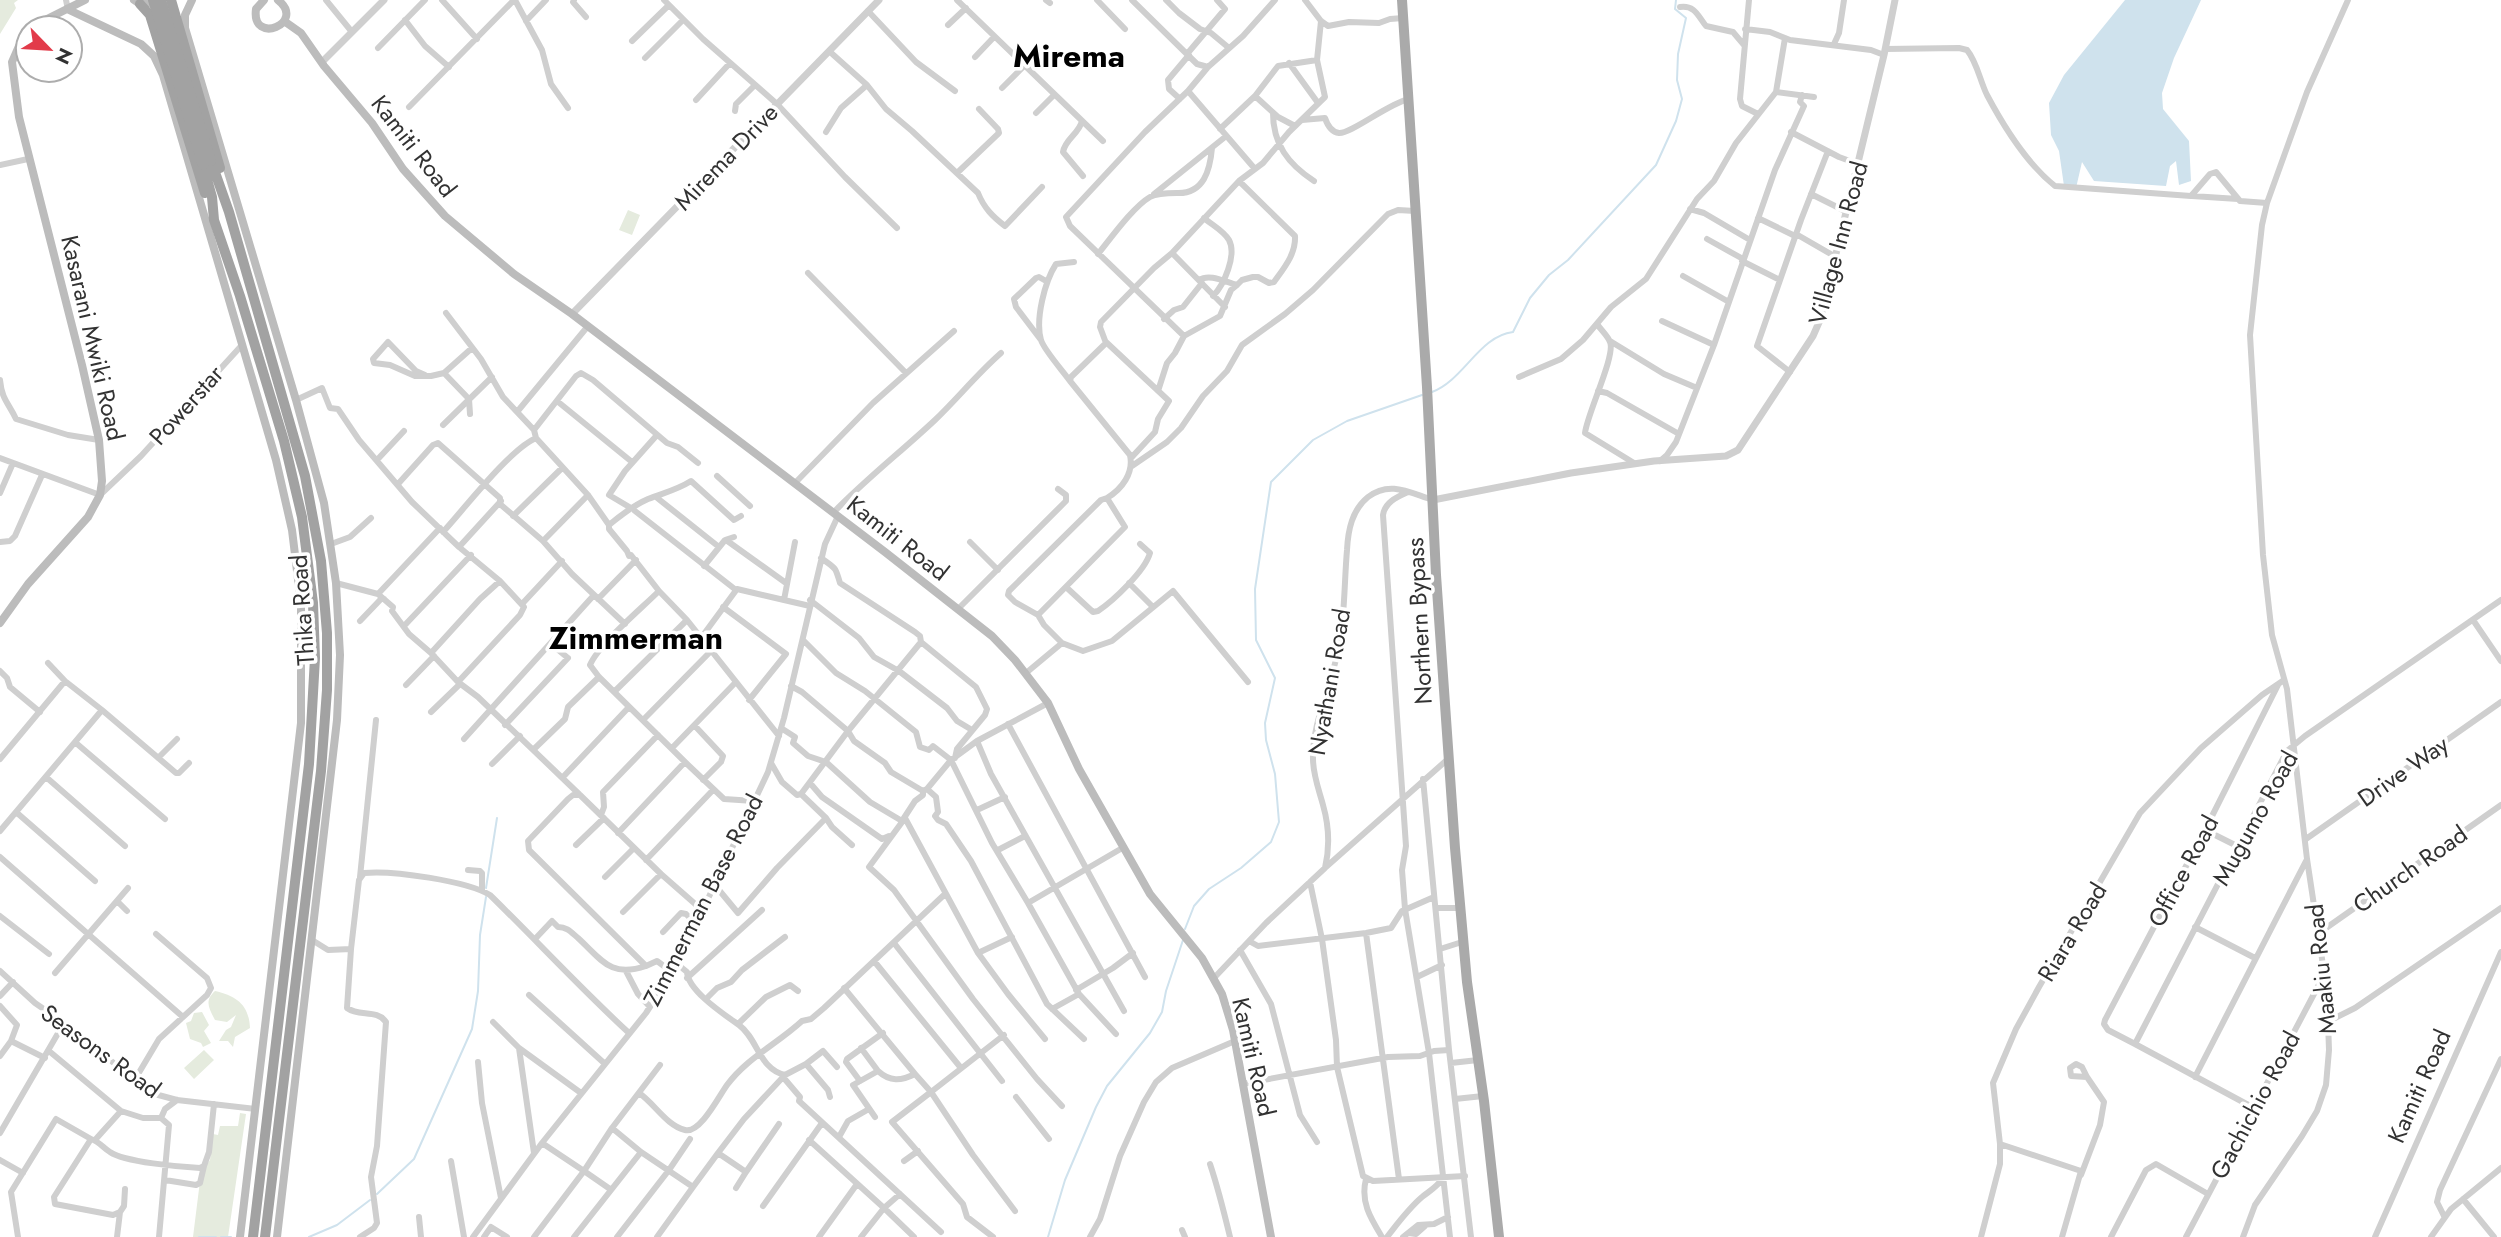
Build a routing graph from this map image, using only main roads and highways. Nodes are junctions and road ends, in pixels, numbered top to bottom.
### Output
1 (94, 0) edge
2 (152, 0) edge
3 (162, 0) edge
4 (171, 0) edge
5 (192, 0) edge
6 (1402, 0) edge
7 (134, 1) edge
8 (261, 1) edge
9 (280, 1) edge
10 (73, 4) edge
11 (56, 14) edge
12 (284, 21) junction
13 (188, 48) junction
14 (14, 60) edge
15 (164, 73) junction
16 (14, 80) edge
17 (15, 84) edge
18 (207, 163) junction
19 (229, 212) junction
20 (214, 220) junction
21 (0, 624) edge
22 (240, 1237) edge
23 (253, 1237) edge
24 (265, 1237) edge
25 (277, 1237) edge
26 (1271, 1237) edge
27 (1499, 1237) edge

1 - 10 main road
2 - 18 highway, Thika Road, bridge
3 - 7 main road
3 - 18 highway, Thika Road, bridge
4 - 13 highway
5 - 13 main road
6 - 27 main road, Northern Bypass
7 - 15 highway
8 - 12 main road
9 - 12 main road
10 - 11 main road
10 - 15 main road, Thika Road
12 - 26 main road, Kamiti Road
13 - 19 highway
13 - 25 main road, Thika Road
14 - 16 main road, Kasarani Mwiki Road
15 - 20 highway
15 - 22 main road, Thika Road
17 - 21 main road, Kasarani Mwiki Road
18 - 19 highway, Thika Road
18 - 20 highway, Thika Road
19 - 24 highway, Thika Road
20 - 23 highway, Thika Road

